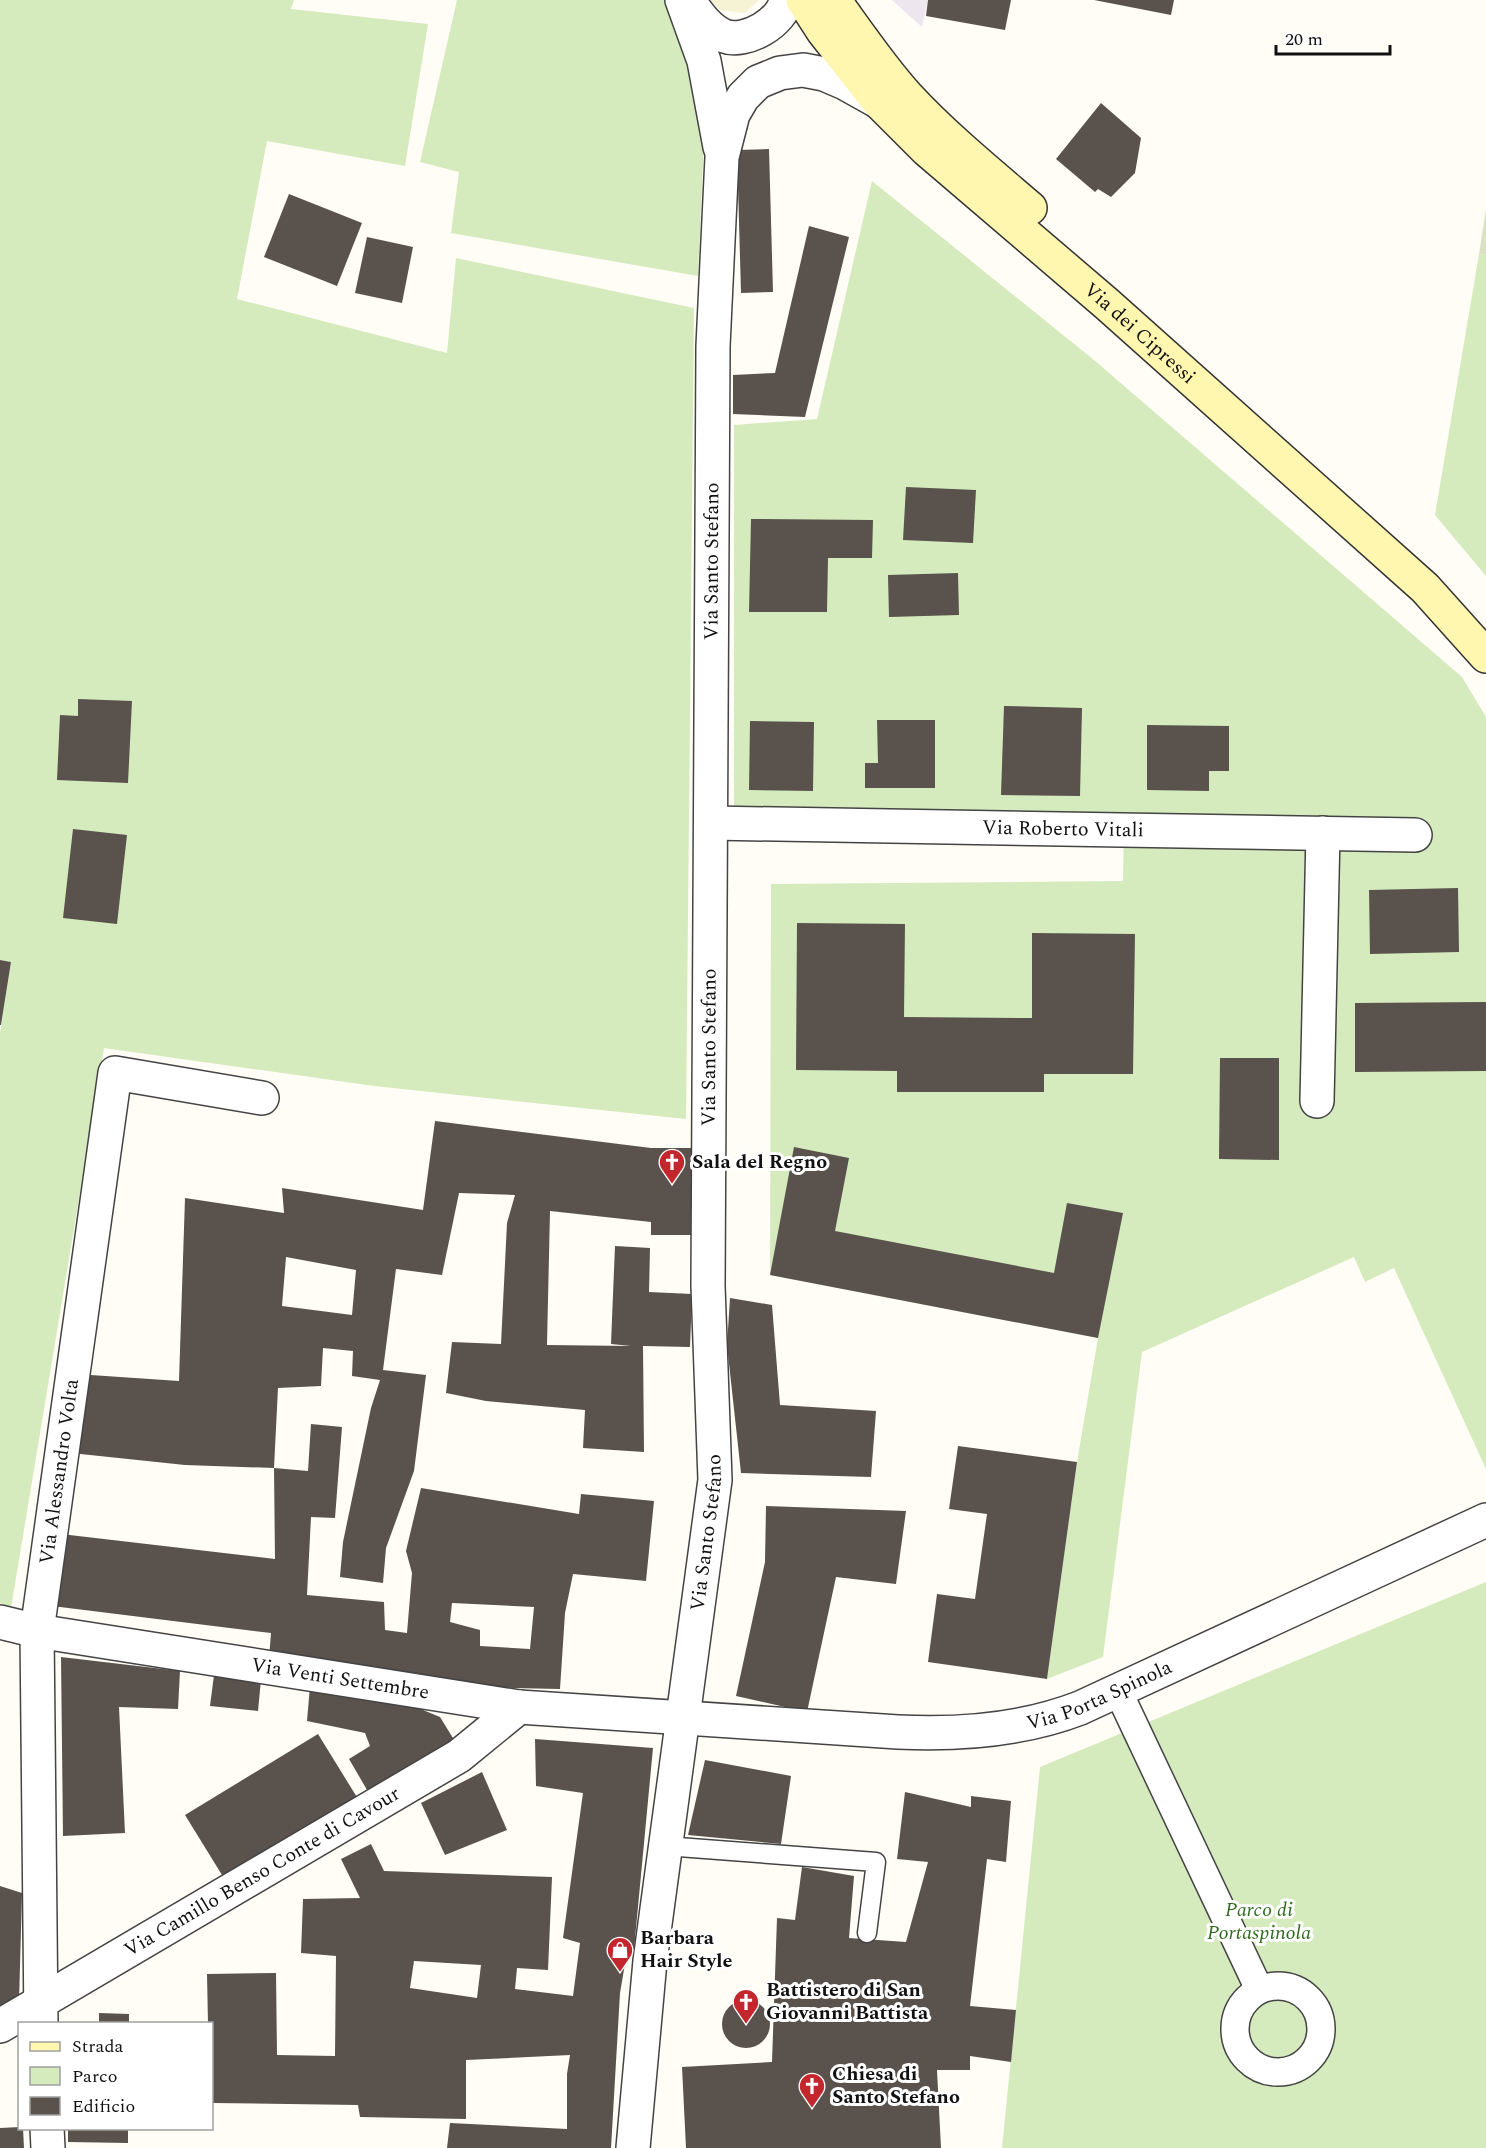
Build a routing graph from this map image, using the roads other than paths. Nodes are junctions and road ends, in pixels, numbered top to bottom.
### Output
1 (682, 0) edge
2 (688, 0) edge
3 (786, 0) edge
4 (802, 0) edge
5 (834, 0) edge
6 (879, 102) junction
7 (722, 157) junction
8 (1486, 631) edge
9 (1486, 656) edge
10 (711, 823) junction
11 (1323, 833) junction
12 (1415, 835) dead end
13 (262, 1098) dead end
14 (1317, 1101) dead end
15 (1486, 1520) edge
16 (0, 1622) edge
17 (37, 1631) junction
18 (1118, 1691) junction
19 (519, 1707) junction
20 (682, 1718) junction
21 (665, 1846) junction
22 (867, 1933) dead end
23 (1259, 1989) dead end
24 (40, 2013) edge
25 (0, 2026) edge
26 (47, 2130) edge
27 (48, 2148) edge
28 (633, 2148) edge

1 - 7 street, Via Santo Stefano
2 - 3 street
4 - 6 main road, Via dei Cipressi
5 - 8 main road, Via dei Cipressi
6 - 7 street, Via Santo Stefano
6 - 9 main road, Via dei Cipressi
7 - 10 street, Via Santo Stefano
10 - 11 street, Via Roberto Vitali
10 - 20 street, Via Santo Stefano
11 - 12 street, Via Roberto Vitali
11 - 14 street
13 - 17 street, Via Alessandro Volta
15 - 18 street, Via Porta Spinola
16 - 17 street, Via Venti Settembre
17 - 19 street, Via Venti Settembre
17 - 24 street, Via Alessandro Volta
18 - 20 street, Via Porta Spinola
18 - 23 street
19 - 20 street, Via Venti Settembre
19 - 24 street, Via Camillo Benso Conte di Cavour
20 - 21 street, Via Santo Stefano
21 - 22 lane
21 - 28 street, Via Santo Stefano
24 - 25 street, Via Camillo Benso Conte di Cavour
26 - 27 street

